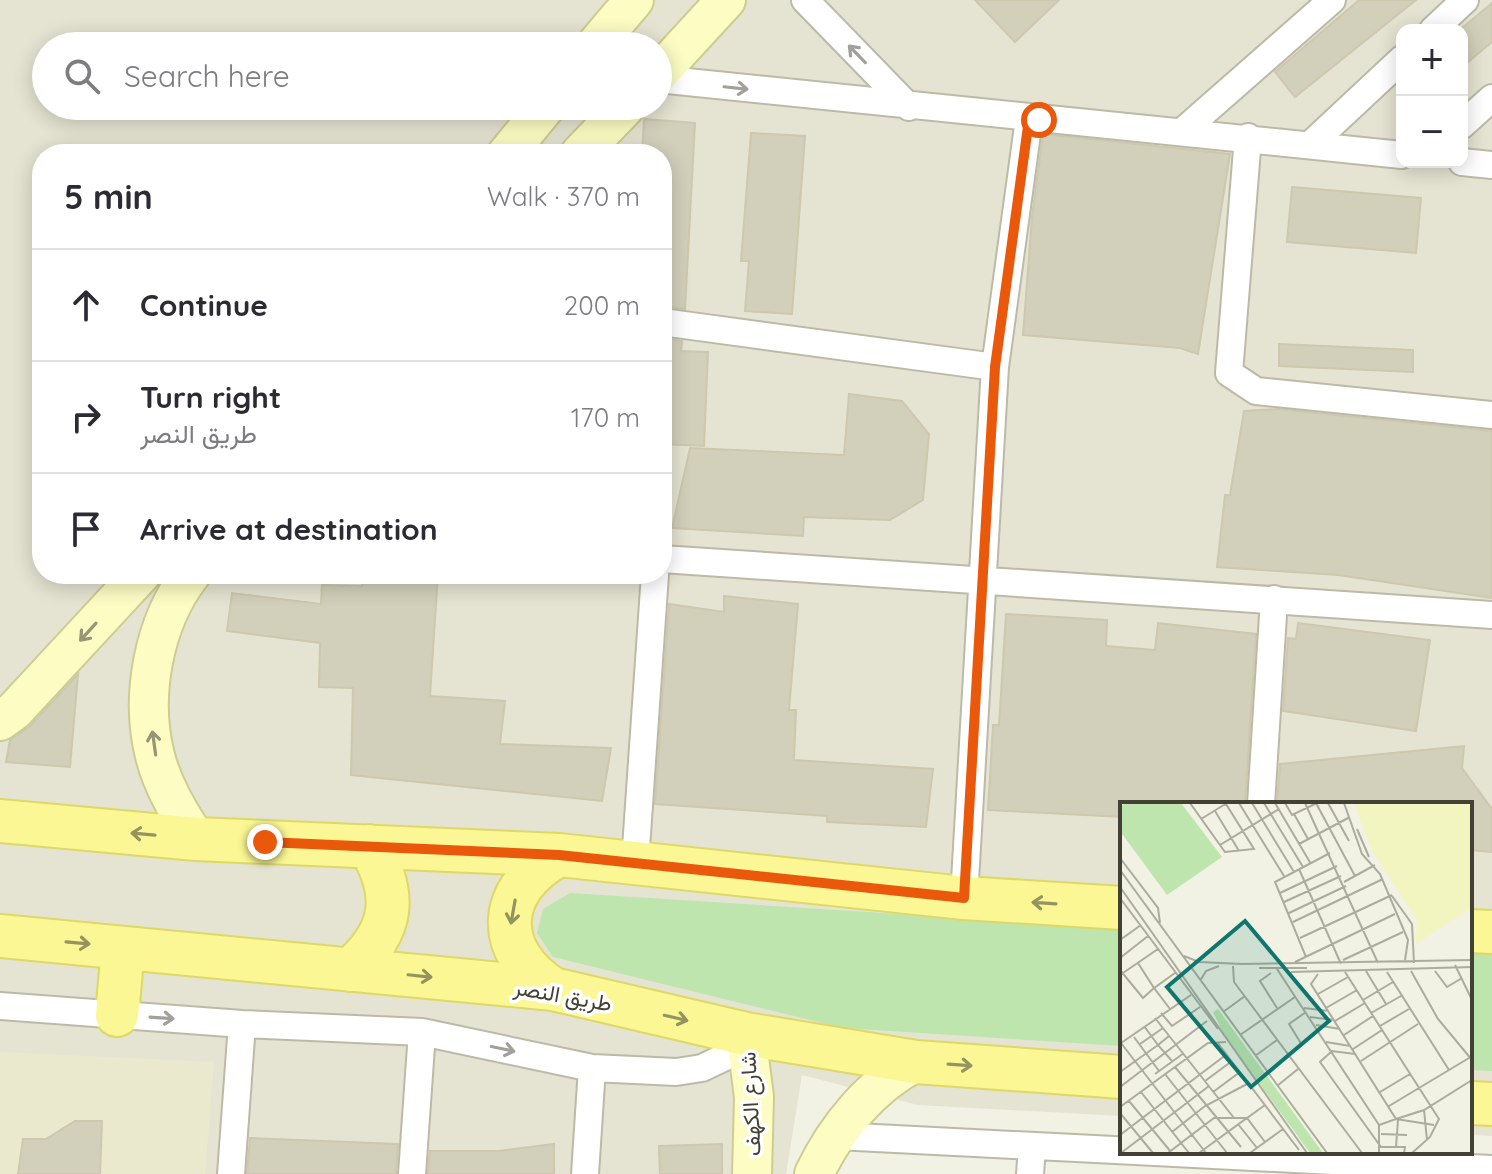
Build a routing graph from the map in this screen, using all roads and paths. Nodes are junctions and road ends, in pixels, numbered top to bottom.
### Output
1 (634, 0) edge
2 (726, 0) edge
3 (805, 0) edge
4 (1332, 0) edge
5 (1465, 0) edge
6 (1439, 24) edge
7 (609, 32) edge
8 (672, 60) edge
9 (1396, 65) edge
10 (672, 78) edge
11 (1492, 98) edge
12 (909, 107) junction
13 (1029, 119) junction
14 (535, 120) edge
15 (613, 120) edge
16 (1468, 120) edge
17 (1184, 130) junction
18 (1248, 137) junction
19 (515, 144) edge
20 (590, 144) edge
21 (1311, 144) junction
22 (1396, 154) edge
23 (1468, 163) edge
24 (1492, 165) edge
25 (672, 323) edge
26 (995, 367) junction
27 (1492, 415) edge
28 (672, 560) edge
29 (982, 579) junction
30 (132, 584) edge
31 (185, 584) edge
32 (654, 584) edge
33 (1274, 599) junction
34 (1492, 615) edge
35 (0, 721) edge
36 (1261, 802) edge
37 (0, 821) edge
38 (196, 839) junction
39 (369, 846) junction
40 (559, 855) junction
41 (635, 863) junction
42 (964, 898) junction
43 (1120, 908) edge
44 (1472, 931) edge
45 (1492, 932) edge
46 (0, 936) edge
47 (123, 948) junction
48 (350, 970) junction
49 (553, 989) junction
50 (0, 1006) edge
51 (117, 1015) junction
52 (242, 1024) junction
53 (422, 1032) junction
54 (745, 1034) junction
55 (916, 1062) junction
56 (592, 1068) junction
57 (1120, 1077) edge
58 (1472, 1103) edge
59 (1492, 1104) edge
60 (836, 1136) junction
61 (1032, 1147) junction
62 (1120, 1152) edge
63 (1128, 1154) edge
64 (1139, 1154) edge
65 (1288, 1168) edge
66 (1492, 1169) edge
67 (1448, 1170) edge
68 (231, 1174) edge
69 (412, 1174) edge
70 (585, 1174) edge
71 (752, 1174) edge
72 (814, 1174) edge
73 (1030, 1174) edge
74 (1127, 1174) edge

1 - 7 main road
2 - 8 main road
12 -> 3 street
4 - 17 street
5 - 6 street
9 - 21 street
10 -> 12 street
11 - 16 street
12 - 13 street
13 - 17 street
13 - 26 street
14 - 19 main road
15 - 20 main road
17 - 18 street
18 - 21 street
18 - 27 street
21 - 22 street
23 - 24 street
25 - 26 street
26 - 29 street
28 - 29 street
29 - 33 street
29 - 42 street
30 -> 35 main road
38 -> 31 main road
32 - 41 street
33 - 34 street
33 - 36 street
38 -> 37 main road
38 - 39 main road
39 - 40 main road
39 - 48 main road
40 - 41 main road
40 -> 49 main road
41 - 42 main road
43 -> 42 main road
44 - 45 main road
46 -> 47 main road, طريق النصر
47 - 48 main road, طريق النصر
47 - 51 main road
48 -> 49 main road, طريق النصر
49 -> 54 main road, طريق النصر
50 - 51 street
51 -> 52 street
52 - 53 street
52 - 68 street
53 -> 56 street
53 - 69 street
54 - 55 main road, طريق النصر
54 - 56 street
54 - 71 main road, شارع الكهف
55 -> 57 main road, طريق النصر
55 - 60 main road
56 - 70 street
58 - 59 main road
60 - 61 street
60 - 72 main road
61 - 62 street
61 - 73 street
63 - 74 street
64 - 65 street
65 - 67 street
66 - 67 street

